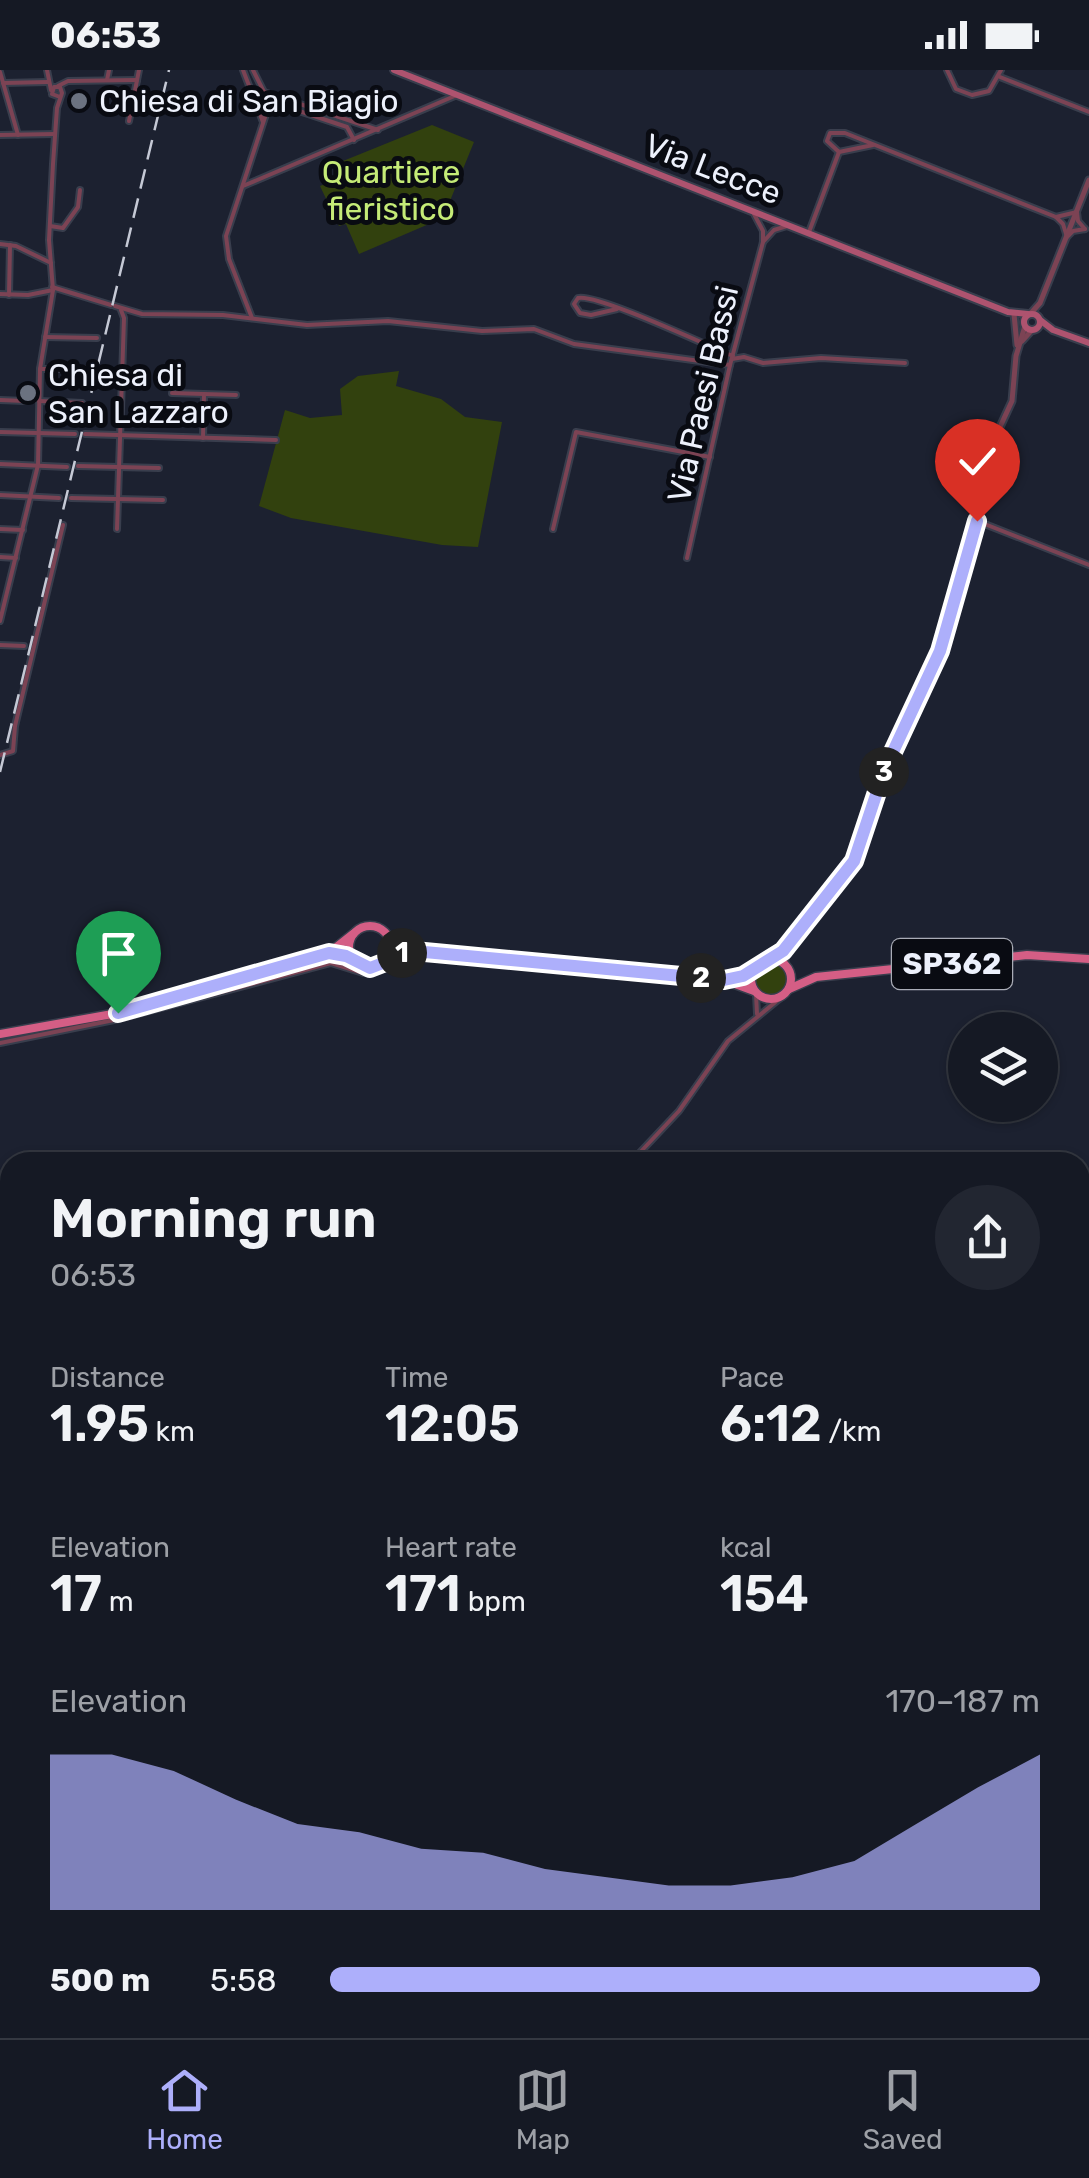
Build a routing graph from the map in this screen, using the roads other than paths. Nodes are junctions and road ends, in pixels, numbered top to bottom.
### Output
1 (46, 70) edge
2 (70, 70) edge
3 (109, 70) edge
4 (139, 70) edge
5 (243, 70) edge
6 (253, 70) edge
7 (394, 70) edge
8 (947, 70) edge
9 (1001, 70) edge
10 (0, 72) edge
11 (1000, 77) junction
12 (68, 80) junction
13 (107, 80) junction
14 (137, 80) junction
15 (48, 82) junction
16 (4, 83) junction
17 (57, 91) junction
18 (264, 92) junction
19 (457, 95) junction
20 (254, 96) junction
21 (270, 102) junction
22 (1089, 112) edge
23 (129, 121) dead end
24 (264, 122) junction
25 (349, 124) junction
26 (378, 130) junction
27 (56, 134) junction
28 (18, 135) junction
29 (0, 136) edge
30 (354, 140) junction
31 (873, 145) junction
32 (839, 152) junction
33 (1089, 180) edge
34 (242, 186) junction
35 (80, 190) dead end
36 (752, 212) junction
37 (1077, 212) junction
38 (772, 219) junction
39 (1064, 220) junction
40 (50, 226) junction
41 (788, 226) junction
42 (1081, 227) edge
43 (766, 233) junction
44 (808, 234) junction
45 (1067, 237) junction
46 (0, 244) edge
47 (10, 244) junction
48 (52, 263) junction
49 (52, 288) junction
50 (9, 295) junction
51 (0, 296) edge
52 (115, 306) junction
53 (617, 309) junction
54 (134, 312) junction
55 (1014, 314) junction
56 (1035, 316) junction
57 (124, 318) junction
58 (252, 318) junction
59 (1029, 327) junction
60 (1054, 330) junction
61 (45, 337) junction
62 (97, 338) dead end
63 (1088, 342) edge
64 (1018, 348) junction
65 (732, 360) junction
66 (905, 363) dead end
67 (40, 368) junction
68 (90, 369) dead end
69 (172, 393) dead end
70 (204, 394) junction
71 (236, 395) dead end
72 (0, 400) edge
73 (25, 400) dead end
74 (38, 401) junction
75 (82, 403) dead end
76 (0, 432) edge
77 (38, 433) junction
78 (75, 434) dead end
79 (85, 434) dead end
80 (120, 434) junction
81 (203, 438) junction
82 (276, 440) dead end
83 (710, 457) junction
84 (0, 464) edge
85 (38, 465) junction
86 (78, 466) dead end
87 (119, 466) junction
88 (68, 467) dead end
89 (159, 468) dead end
90 (0, 495) edge
91 (31, 497) junction
92 (59, 498) dead end
93 (70, 498) dead end
94 (118, 499) junction
95 (163, 500) dead end
96 (977, 521) junction
97 (63, 525) dead end
98 (0, 528) edge
99 (117, 529) dead end
100 (553, 529) dead end
101 (23, 530) junction
102 (0, 557) edge
103 (16, 558) junction
104 (688, 558) dead end
105 (1089, 565) edge
106 (0, 583) edge
107 (10, 583) junction
108 (1, 613) edge
109 (0, 621) edge
110 (0, 645) edge
111 (24, 646) dead end
112 (2, 755) edge
113 (353, 934) junction
114 (388, 937) junction
115 (788, 944) junction
116 (414, 951) junction
117 (329, 953) junction
118 (770, 959) junction
119 (1089, 959) edge
120 (354, 960) junction
121 (386, 960) junction
122 (786, 966) junction
123 (370, 968) junction
124 (753, 970) junction
125 (816, 978) junction
126 (724, 980) junction
127 (755, 992) junction
128 (786, 992) junction
129 (119, 1016) junction
130 (755, 1019) junction
131 (0, 1034) edge
132 (0, 1042) edge
133 (641, 1152) edge

1 - 15 street
2 - 12 street
3 - 13 street
4 - 14 street
5 - 20 street
6 - 18 street
7 - 19 main road, Via Lecce
8 - 11 street
9 - 11 street
10 - 16 street
11 - 22 street
12 - 13 street
12 - 17 street
13 - 14 street
14 - 23 street
15 - 16 street
15 - 17 street
16 - 28 street
17 - 27 street
18 - 20 street
18 - 25 street
19 - 26 street
19 - 36 main road, Via Lecce
20 - 21 street
20 - 24 street
21 - 24 street
21 - 25 street
24 - 34 street
25 - 26 street
25 - 30 street
26 - 30 street
27 - 28 street
27 - 40 street
28 - 29 street
30 - 34 street
31 - 32 street
31 - 32 street
31 - 39 street
32 - 44 street
33 - 37 street
34 - 58 street
35 - 40 street
36 - 38 main road, Via Lecce
36 - 43 street
37 - 39 street
37 - 42 street
38 - 41 main road, Via Lecce
38 - 43 street, Via Paesi Bassi
39 - 42 street
39 - 45 street
40 - 48 street
41 - 43 street
41 - 44 main road, Via Lecce
42 - 45 street
43 - 65 street, Via Paesi Bassi
44 - 55 main road, Via Lecce
45 - 56 street
46 - 47 street
47 - 48 street
47 - 50 street
48 - 49 street
49 - 50 street
49 - 52 street
49 - 61 street
50 - 51 street
52 - 54 street
52 - 57 street
53 - 53 street
53 - 65 street
54 - 57 street
54 - 58 street
55 - 56 main road, Via Lecce
55 - 59 main road, Via Lecce
55 - 64 street
56 - 59 main road
56 - 59 main road
56 - 60 main road
57 - 80 street
58 - 65 street
59 - 60 main road
59 - 64 street
60 - 63 main road
61 - 62 street
61 - 67 street
64 - 96 street
65 - 66 street
65 - 83 street, Via Paesi Bassi
67 - 68 street
67 - 74 street
69 - 70 street
70 - 71 street
70 - 81 street
72 - 73 street
74 - 75 street
74 - 77 street
76 - 77 street
77 - 78 street
77 - 85 street
79 - 80 street
80 - 81 street
80 - 87 street
81 - 82 street
83 - 100 street
83 - 104 street, Via Paesi Bassi
84 - 85 street
85 - 88 street
85 - 91 street
86 - 87 street
87 - 89 street
87 - 94 street
90 - 91 street
91 - 92 street
91 - 101 street
93 - 94 street
94 - 95 street
94 - 99 street
96 - 105 street
96 - 115 street
97 - 112 street
98 - 101 street
101 - 103 street
102 - 103 street
103 - 107 street
106 - 107 street
107 - 108 street
108 - 109 street
110 - 111 street
113 - 114 main road, SP362
113 - 117 main road
113 - 120 main road
114 - 116 main road, SP362
114 - 121 main road
115 - 118 street
115 - 122 street
116 - 121 main road, SP362
116 - 126 main road, SP362
117 - 120 main road
117 - 129 main road
118 - 122 main road, SP362
118 - 124 main road, SP362
119 - 125 main road, SP362
120 - 123 main road
121 - 123 main road, SP362
122 - 125 main road, SP362
122 - 128 main road
123 - 129 street
124 - 126 main road, SP362
124 - 127 main road
125 - 128 main road, SP362
126 - 127 main road, SP362
127 - 128 main road, SP362
127 - 130 street
128 - 130 street
129 - 131 main road
129 - 132 street
130 - 133 street

